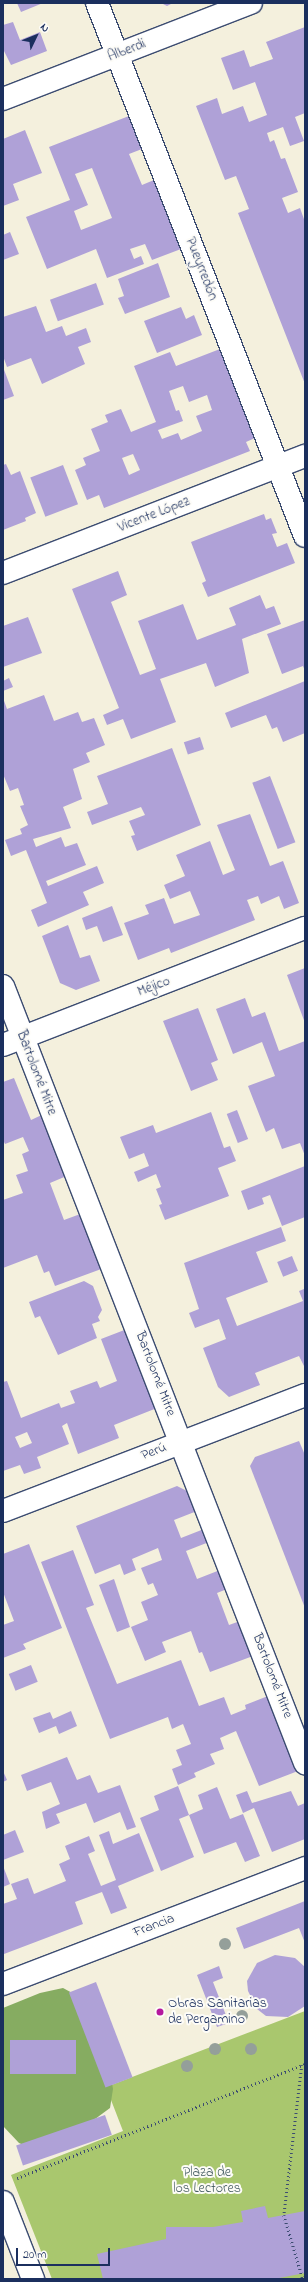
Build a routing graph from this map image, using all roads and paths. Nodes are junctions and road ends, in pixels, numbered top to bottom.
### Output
1 (97, 3) edge
2 (251, 3) edge
3 (118, 55) junction
4 (3, 99) edge
5 (305, 456) edge
6 (279, 467) junction
7 (305, 536) edge
8 (3, 573) edge
9 (305, 928) edge
10 (3, 986) edge
11 (13, 1042) edge
12 (305, 1395) edge
13 (182, 1441) junction
14 (3, 1510) edge
15 (305, 1763) edge
16 (305, 1868) edge
17 (3, 1984) edge
18 (303, 2065) edge
19 (16, 2178) dead end
20 (3, 2202) edge
21 (33, 2279) edge
22 (303, 2279) edge

1 - 3 street, Pueyrredón
2 - 3 street, Alberdi
3 - 4 street, Alberdi
3 - 6 street, Pueyrredón
5 - 6 street, Vicente López
6 - 7 street, Pueyrredón
6 - 8 street, Vicente López
9 - 11 street, Méjico
10 - 11 street, Bartolomé Mitre
11 - 13 street, Bartolomé Mitre
12 - 13 street, Perú
13 - 14 street, Perú
13 - 15 street, Bartolomé Mitre
16 - 17 street, Francia
18 - 19 path
18 - 22 path
20 - 21 street

